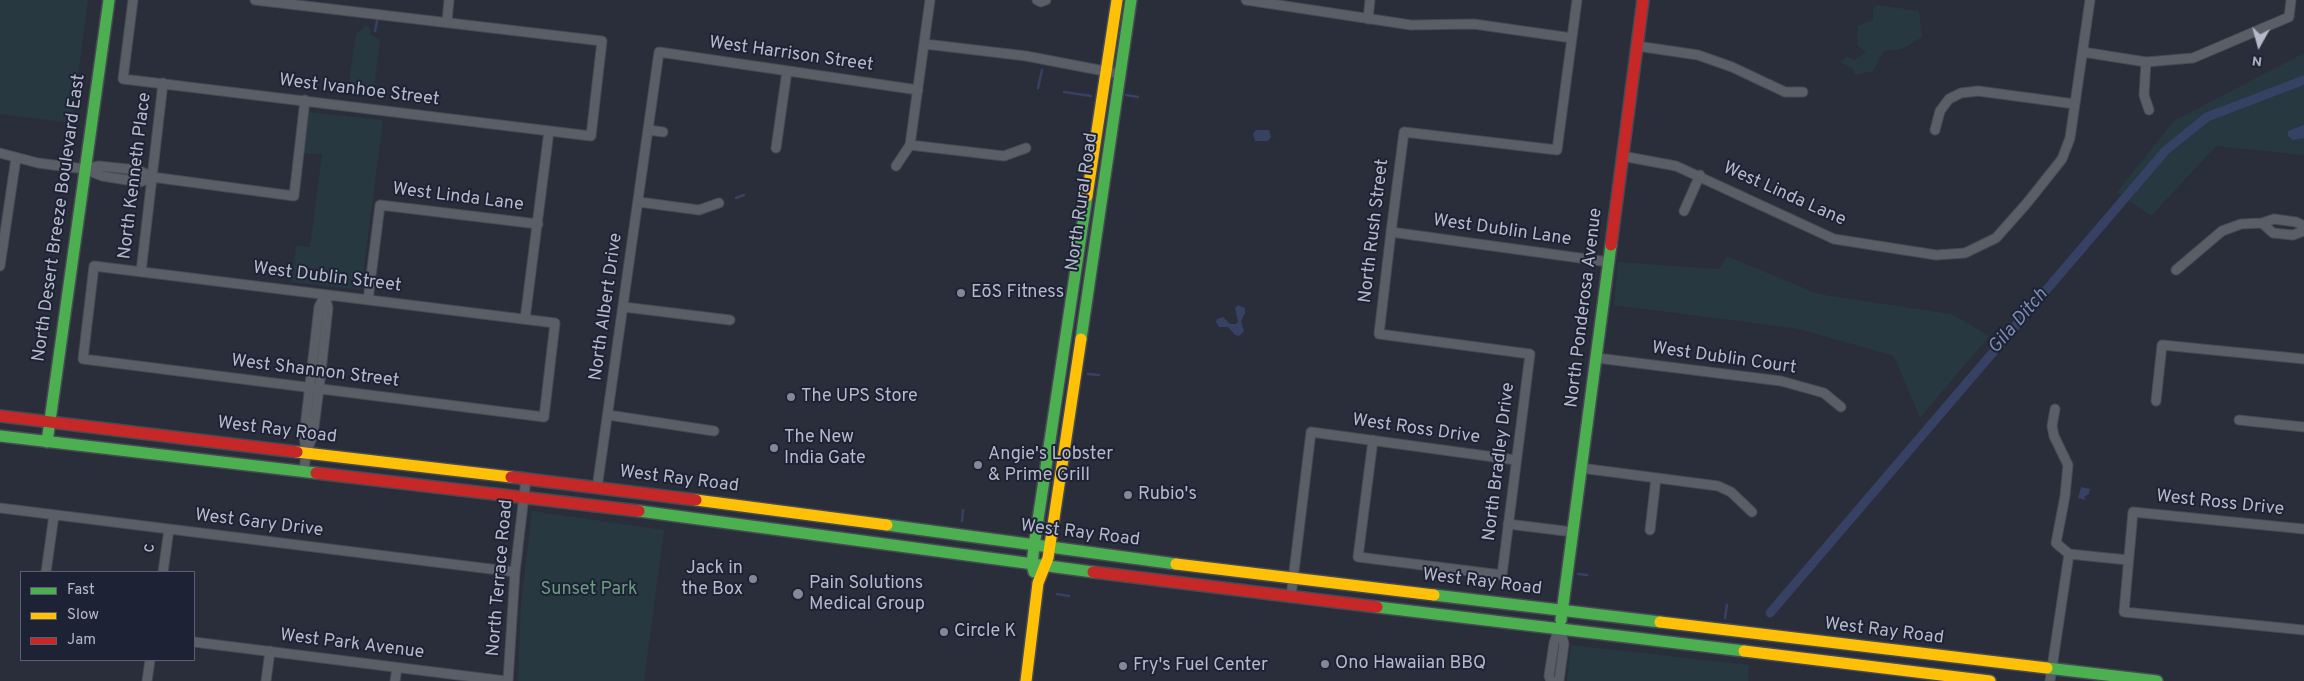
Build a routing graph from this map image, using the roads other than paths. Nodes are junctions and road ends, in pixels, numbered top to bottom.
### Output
1 (108, 0) edge
2 (133, 0) edge
3 (254, 0) edge
4 (449, 0) edge
5 (930, 0) edge
6 (1036, 0) edge
7 (1046, 0) edge
8 (1116, 0) edge
9 (1131, 0) edge
10 (1246, 0) edge
11 (1370, 0) edge
12 (1577, 0) edge
13 (1643, 0) edge
14 (2090, 0) edge
15 (2291, 0) edge
16 (1368, 19) junction
17 (447, 22) junction
18 (1572, 38) junction
19 (925, 44) junction
20 (1637, 46) junction
21 (659, 52) joint
22 (2083, 52) junction
23 (2146, 62) junction
24 (788, 71) junction
25 (1105, 71) junction
26 (1120, 74) junction
27 (123, 79) joint
28 (163, 83) junction
29 (918, 90) junction
30 (1803, 92) dead end
31 (305, 100) junction
32 (2076, 104) junction
33 (2149, 110) dead end
34 (649, 130) junction
35 (1935, 130) dead end
36 (549, 131) junction
37 (663, 132) dead end
38 (910, 145) junction
39 (776, 148) dead end
40 (1026, 148) dead end
41 (0, 153) edge
42 (1622, 156) junction
43 (16, 158) junction
44 (896, 166) dead end
45 (85, 169) junction
46 (1700, 176) junction
47 (152, 178) junction
48 (638, 202) junction
49 (719, 203) dead end
50 (1684, 211) dead end
51 (538, 224) junction
52 (2262, 224) junction
53 (2304, 226) edge
54 (2304, 231) edge
55 (1391, 232) junction
56 (0, 261) edge
57 (1608, 262) junction
58 (0, 266) edge
59 (94, 266) joint
60 (2176, 270) dead end
61 (141, 272) junction
62 (325, 295) junction
63 (368, 300) junction
64 (624, 307) junction
65 (525, 319) junction
66 (730, 320) dead end
67 (1530, 354) joint
68 (1597, 358) junction
69 (83, 359) joint
70 (2304, 359) edge
71 (314, 388) junction
72 (2156, 401) dead end
73 (1840, 407) dead end
74 (2055, 409) dead end
75 (608, 415) junction
76 (0, 416) edge
77 (544, 417) joint
78 (2239, 420) dead end
79 (50, 422) junction
80 (2304, 427) edge
81 (714, 431) dead end
82 (0, 436) edge
83 (1372, 440) junction
84 (47, 442) junction
85 (306, 452) junction
86 (1516, 460) junction
87 (1581, 468) junction
88 (304, 471) junction
89 (1656, 478) junction
90 (526, 479) junction
91 (597, 488) junction
92 (524, 498) junction
93 (0, 508) edge
94 (791, 512) junction
95 (1752, 512) dead end
96 (54, 515) junction
97 (1508, 524) junction
98 (169, 529) junction
99 (2304, 529) edge
100 (788, 530) junction
101 (1650, 530) dead end
102 (1573, 532) junction
103 (2069, 554) junction
104 (1033, 556) junction
105 (1048, 558) junction
106 (2128, 560) junction
107 (46, 571) edge
108 (163, 571) edge
109 (515, 572) junction
110 (1292, 578) junction
111 (1038, 583) junction
112 (1291, 596) junction
113 (1561, 620) junction
114 (2304, 630) edge
115 (195, 642) edge
116 (270, 650) junction
117 (150, 661) edge
118 (397, 668) junction
119 (2051, 676) edge
120 (147, 681) edge
121 (266, 681) edge
122 (395, 681) edge
123 (507, 681) edge
124 (1026, 681) edge
125 (1551, 681) edge
126 (1559, 681) edge
127 (1990, 681) edge
128 (2157, 681) edge

1 - 45 main road, North Desert Breeze Boulevard East
2 - 27 street, North Kenneth Place
3 - 17 street
4 - 17 street
5 - 19 street
6 - 7 street
8 - 25 main road, North Rural Road
9 - 26 main road, North Rural Road
10 - 16 street
11 - 16 street
12 - 18 street
13 - 20 main road, North Ponderosa Avenue
14 - 22 street, West Linda Lane
15 - 23 street
16 - 18 street
17 - 36 street, West Ivanhoe Street
18 - 55 street, North Rush Street
19 - 25 street
19 - 29 street
20 - 30 street
20 - 42 main road, North Ponderosa Avenue
21 - 24 street, West Harrison Street
21 - 34 street, North Albert Drive
22 - 23 street
22 - 32 street, West Linda Lane
23 - 33 street
24 - 29 street, West Harrison Street
24 - 39 street
25 - 26 street
25 - 104 main road, North Rural Road
26 - 105 main road, North Rural Road
27 - 28 street, West Ivanhoe Street
28 - 31 street, West Ivanhoe Street
28 - 47 street, North Kenneth Place
29 - 38 street
31 - 36 street, West Ivanhoe Street
31 - 47 street
32 - 35 street
32 - 46 street, West Linda Lane
34 - 37 street
34 - 48 street, North Albert Drive
36 - 51 street
38 - 40 street
38 - 44 street
41 - 43 street
42 - 46 street, West Linda Lane
42 - 57 main road, North Ponderosa Avenue
43 - 45 street
43 - 56 street
45 - 47 street
45 - 79 main road, North Desert Breeze Boulevard East
46 - 50 street
47 - 61 street, North Kenneth Place
48 - 49 street
48 - 64 street, North Albert Drive
51 - 63 street, West Linda Lane
51 - 65 street
52 - 53 street
52 - 54 street
52 - 60 street
55 - 57 street, West Dublin Lane
55 - 67 street, North Rush Street
56 - 58 street
57 - 68 main road, North Ponderosa Avenue
59 - 61 street, West Dublin Street
59 - 69 street, North Kenneth Place
61 - 62 street, West Dublin Street
62 - 63 street, West Dublin Street
62 - 71 street
63 - 65 street, West Dublin Street
64 - 66 street
64 - 75 street, North Albert Drive
65 - 77 street, West Dublin Street
67 - 86 street, North Bradley Drive
68 - 73 street, West Dublin Court
68 - 87 main road, North Ponderosa Avenue
69 - 71 street, West Shannon Street
70 - 72 street
71 - 77 street, West Shannon Street
71 - 85 street
74 - 103 street
75 - 81 street
75 - 91 street, North Albert Drive
76 - 79 main road, West Ray Road
78 - 80 street
79 - 84 main road, North Desert Breeze Boulevard East
79 - 85 main road, West Ray Road
82 - 84 main road, West Ray Road
83 - 86 street, West Ross Drive
83 - 97 street, North Bradley Drive
83 - 110 street, West Ross Drive
84 - 88 main road, West Ray Road
85 - 88 street
85 - 90 main road, West Ray Road
86 - 97 street, North Bradley Drive
87 - 89 street
87 - 102 main road, North Ponderosa Avenue
88 - 92 main road, West Ray Road
89 - 95 street
89 - 101 street
90 - 91 main road, West Ray Road
90 - 92 street, North Terrace Road
91 - 94 main road, West Ray Road
92 - 100 main road, West Ray Road
92 - 109 street, North Terrace Road
93 - 96 street, West Gary Drive
94 - 100 main road
94 - 104 main road, West Ray Road
96 - 98 street, West Gary Drive
96 - 107 street
97 - 102 street
98 - 108 street, c
98 - 109 street, West Gary Drive
99 - 106 street, West Ross Drive
100 - 104 main road, West Ray Road
102 - 113 main road, North Ponderosa Avenue
103 - 106 street
103 - 119 street
104 - 105 main road, West Ray Road
104 - 105 main road, West Ray Road
104 - 111 main road
105 - 110 main road, West Ray Road
105 - 111 main road, North Rural Road
105 - 112 main road, West Ray Road
106 - 114 street
109 - 123 street, North Terrace Road
110 - 112 street
110 - 113 main road, West Ray Road
111 - 124 main road
112 - 113 main road, West Ray Road
113 - 119 main road, West Ray Road
113 - 125 street
113 - 126 street
113 - 127 main road, West Ray Road
115 - 116 street, West Park Avenue
116 - 118 street, West Park Avenue
116 - 121 street
117 - 120 street
118 - 122 street
118 - 123 street, West Park Avenue
119 - 128 main road, West Ray Road

